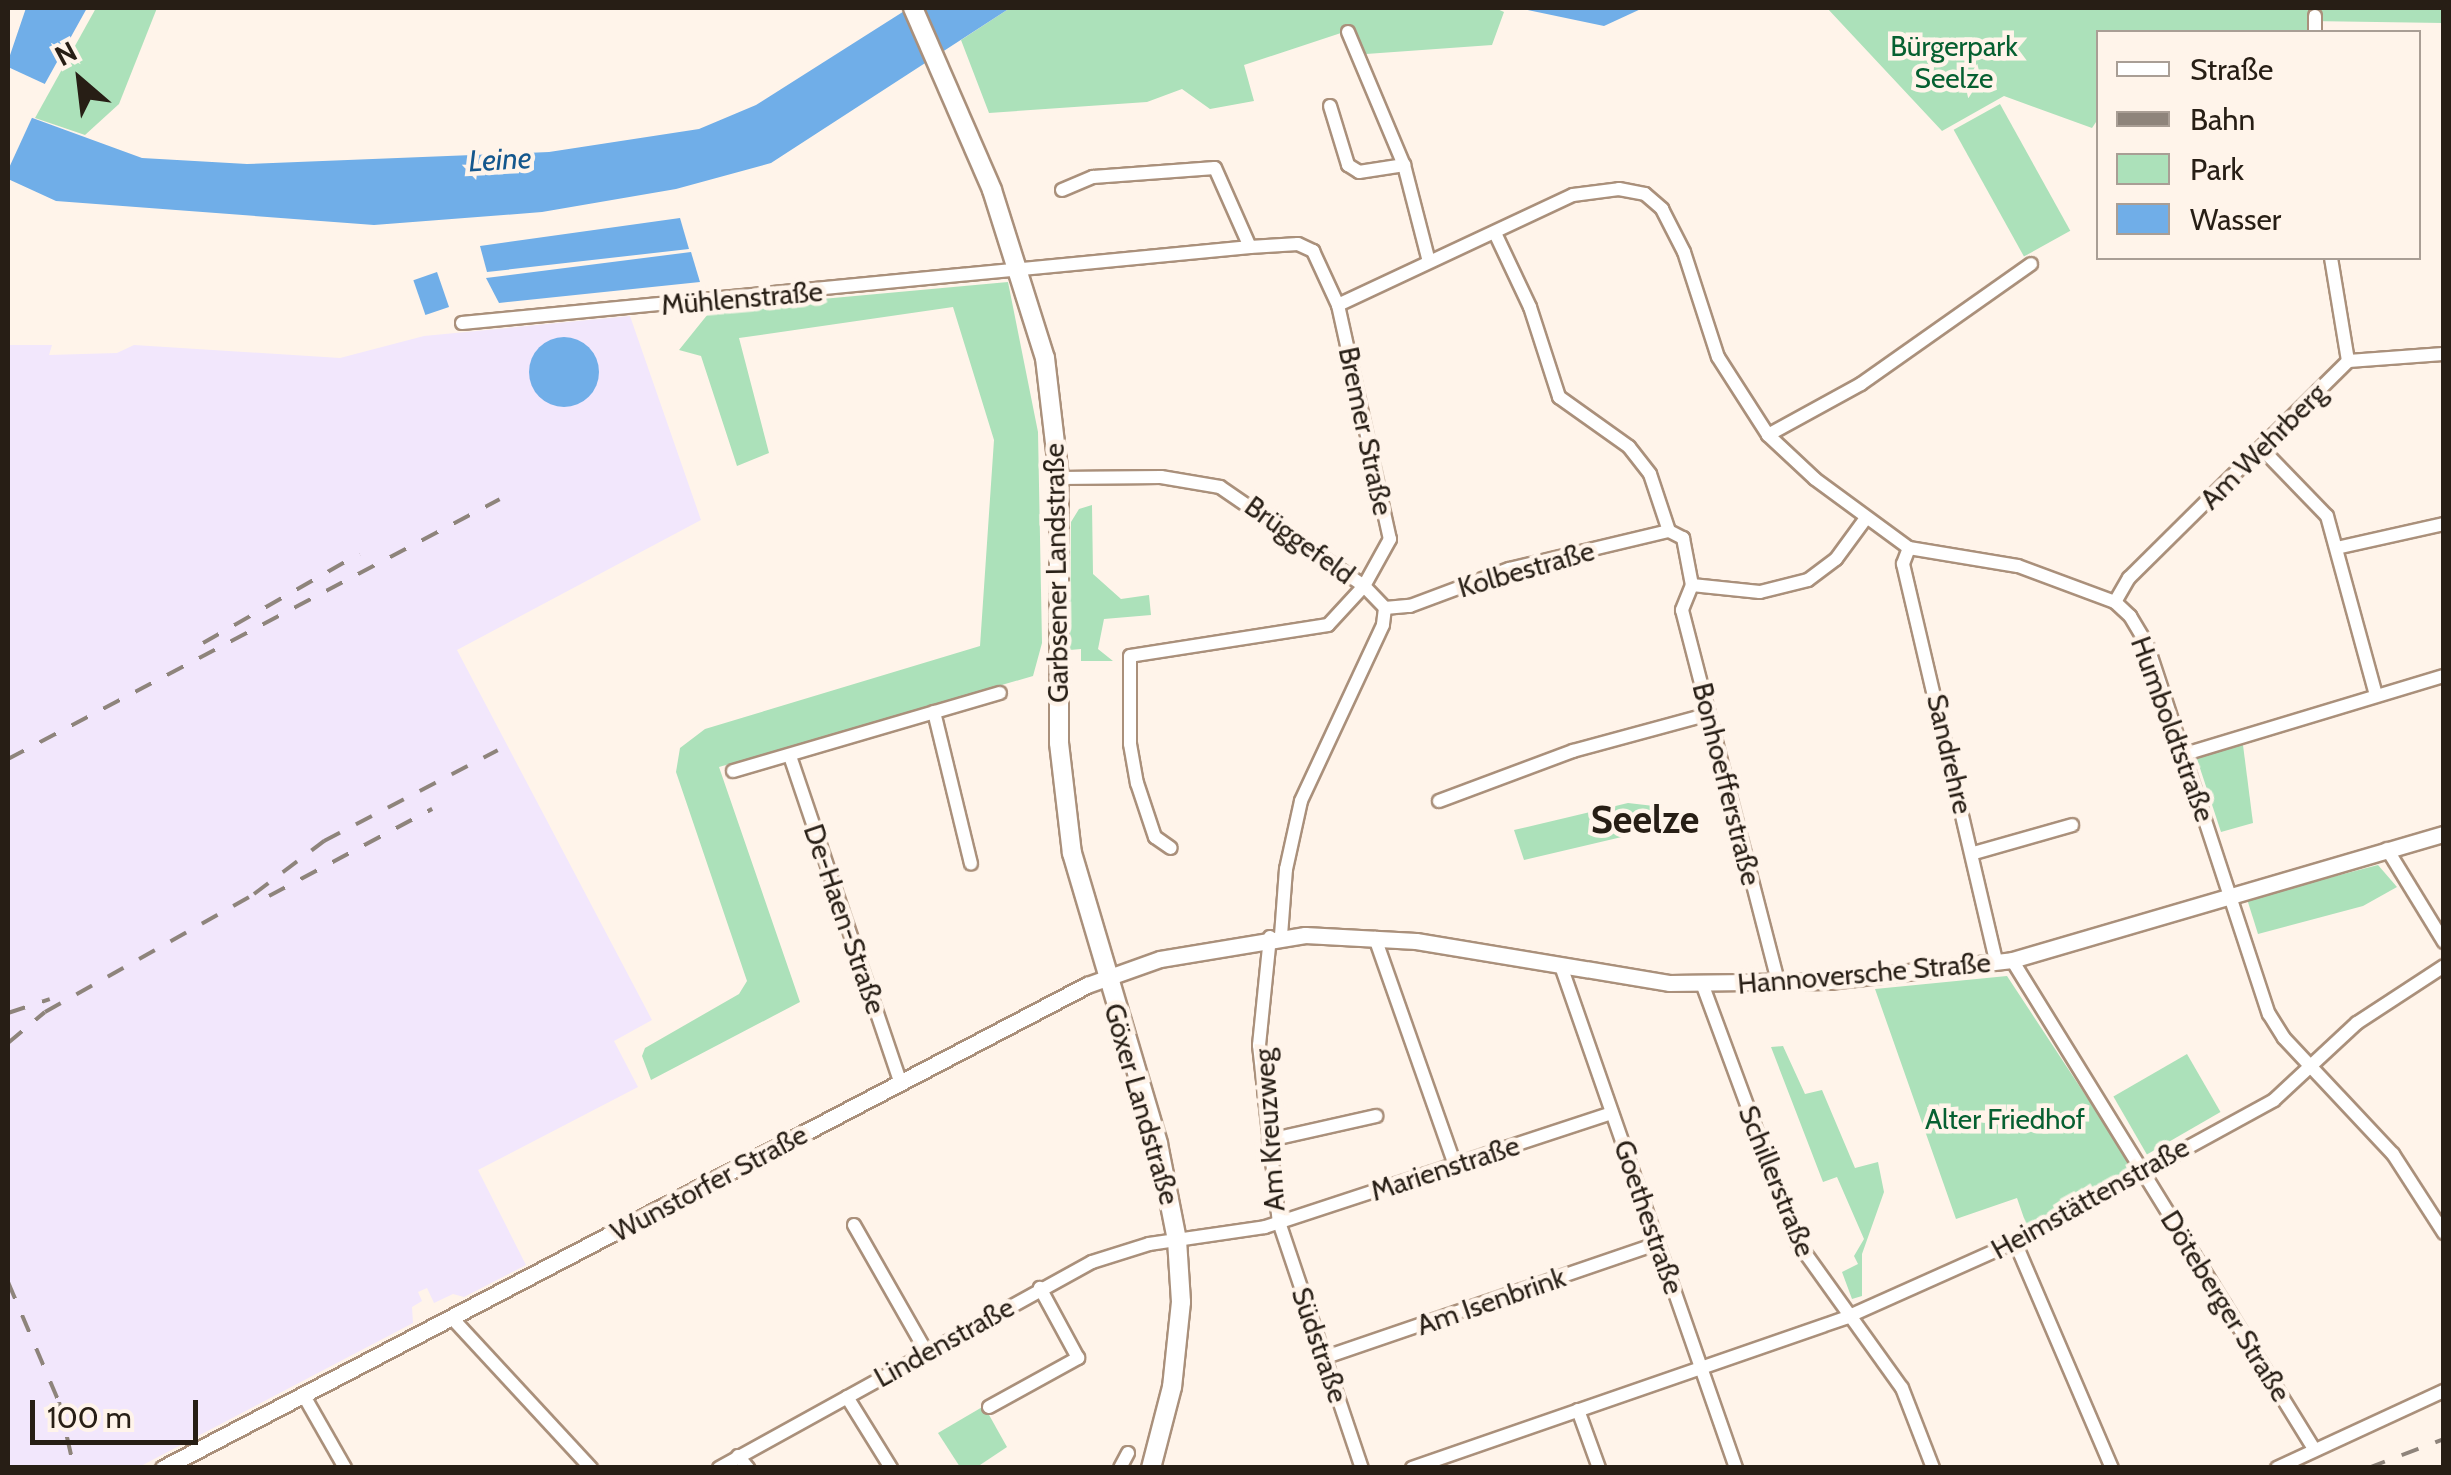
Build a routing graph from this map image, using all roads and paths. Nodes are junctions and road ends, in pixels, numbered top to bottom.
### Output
1 (914, 8) edge
2 (2315, 16) dead end
3 (2315, 30) edge
4 (1348, 32) dead end
5 (1330, 106) dead end
6 (1404, 165) junction
7 (1062, 190) dead end
8 (1495, 233) junction
9 (1250, 247) junction
10 (1428, 258) junction
11 (2331, 260) edge
12 (2031, 264) dead end
13 (1022, 272) junction
14 (1338, 305) junction
15 (462, 324) dead end
16 (2444, 354) edge
17 (2348, 361) junction
18 (1768, 434) junction
19 (2262, 449) junction
20 (1059, 478) junction
21 (1866, 518) junction
22 (2444, 524) edge
23 (1668, 531) junction
24 (1909, 548) junction
25 (2341, 548) junction
26 (1692, 585) junction
27 (1364, 586) junction
28 (2114, 602) junction
29 (1385, 608) junction
30 (2444, 676) edge
31 (1000, 692) dead end
32 (2376, 695) junction
33 (934, 712) junction
34 (1709, 714) junction
35 (2185, 754) junction
36 (790, 756) junction
37 (733, 771) dead end
38 (1440, 801) dead end
39 (2072, 825) dead end
40 (2444, 834) edge
41 (1171, 848) dead end
42 (2387, 849) junction
43 (1974, 853) junction
44 (971, 864) dead end
45 (2230, 896) junction
46 (1276, 936) junction
47 (1375, 938) junction
48 (2444, 942) edge
49 (2004, 961) junction
50 (1560, 966) junction
51 (2444, 966) edge
52 (1106, 978) junction
53 (1779, 984) junction
54 (1703, 986) junction
55 (2311, 1068) junction
56 (900, 1083) junction
57 (1612, 1112) junction
58 (1376, 1116) dead end
59 (1269, 1140) junction
60 (1455, 1166) junction
61 (2142, 1170) junction
62 (1278, 1222) junction
63 (854, 1225) dead end
64 (2444, 1234) edge
65 (1177, 1240) junction
66 (2014, 1242) junction
67 (1658, 1243) junction
68 (1040, 1288) junction
69 (1847, 1317) junction
70 (452, 1318) junction
71 (926, 1351) junction
72 (1323, 1358) junction
73 (1700, 1367) junction
74 (2444, 1391) edge
75 (304, 1396) junction
76 (846, 1397) junction
77 (988, 1407) dead end
78 (1578, 1410) junction
79 (2314, 1448) junction
80 (1128, 1454) dead end
81 (738, 1456) junction
82 (163, 1468) edge
83 (346, 1468) edge
84 (591, 1468) edge
85 (719, 1468) edge
86 (748, 1468) edge
87 (892, 1468) edge
88 (1120, 1468) edge
89 (1151, 1468) edge
90 (1362, 1468) edge
91 (1412, 1468) edge
92 (1599, 1468) edge
93 (1736, 1468) edge
94 (1934, 1468) edge
95 (2112, 1468) edge
96 (2278, 1468) edge

1 - 13 main road, Garbsener Landstraße
2 - 3 street
4 - 6 street
5 - 6 street
6 - 10 street
7 - 9 street
8 - 10 street
8 - 18 street
8 - 23 street
9 - 13 street, Bremer Straße
9 - 14 street, Bremer Straße
10 - 14 street
11 - 17 street
12 - 18 street
13 - 15 street, Mühlenstraße
13 - 20 main road, Garbsener Landstraße
14 - 27 street, Bremer Straße
16 - 17 street, Am Wehrberg
17 - 19 street, Am Wehrberg
18 - 21 street
19 - 25 street
19 - 28 street, Am Wehrberg
20 - 27 street, Brüggefeld
20 - 52 main road, Garbsener Landstraße
21 - 24 street
21 - 26 street
22 - 25 street
23 - 26 street, Bonhoefferstraße
23 - 29 street, Kolbestraße
24 - 28 street
24 - 43 street, Sandrehre
25 - 32 street
26 - 34 street, Bonhoefferstraße
27 - 29 street
27 - 41 street, Bremer Straße
28 - 35 street, Humboldtstraße
29 - 46 street
30 - 32 street
31 - 33 street
32 - 35 street
33 - 36 street
33 - 44 street
34 - 38 street
34 - 53 street, Bonhoefferstraße
35 - 45 street, Humboldtstraße
36 - 37 street
36 - 56 street, De-Haen-Straße
39 - 43 street
40 - 42 street, Hannoversche Straße
42 - 45 street, Hannoversche Straße
42 - 48 street
43 - 49 street, Sandrehre
45 - 49 street, Hannoversche Straße
45 - 55 street, Humboldtstraße
46 - 47 street, Hannoversche Straße
46 - 52 street, Wunstorfer Straße
46 - 59 street, Am Kreuzweg
47 - 50 street, Hannoversche Straße
47 - 60 street
49 - 53 street, Hannoversche Straße
49 - 61 street, Döteberger Straße
50 - 54 street, Hannoversche Straße
50 - 57 street, Goethestraße
51 - 55 street, Heimstättenstraße
52 - 56 street, Wunstorfer Straße
52 - 65 main road, Göxer Landstraße
53 - 54 street, Hannoversche Straße
54 - 69 street, Schillerstraße
55 - 61 street, Heimstättenstraße
55 - 64 street, Humboldtstraße
56 - 70 street, Wunstorfer Straße
57 - 60 street, Marienstraße
57 - 67 street, Goethestraße
58 - 59 street
59 - 62 street, Am Kreuzweg
60 - 62 street, Marienstraße
61 - 66 street, Heimstättenstraße
61 - 79 street, Döteberger Straße
62 - 65 street, Am Kreuzweg
62 - 72 street, Südstraße
63 - 71 street
65 - 68 street, Lindenstraße
65 - 89 main road, Göxer Landstraße
66 - 69 street, Heimstättenstraße
66 - 95 street
67 - 72 street, Am Isenbrink
67 - 73 street, Goethestraße
68 - 71 street, Lindenstraße
68 - 77 street
69 - 73 street, Heimstättenstraße
69 - 94 street, Schillerstraße
70 - 75 street, Wunstorfer Straße
70 - 84 street
71 - 76 street, Lindenstraße
72 - 90 street, Südstraße
73 - 78 street, Heimstättenstraße
73 - 93 street, Goethestraße
74 - 79 street
75 - 82 street, Wunstorfer Straße
75 - 83 street
76 - 81 street, Lindenstraße
76 - 87 street
78 - 91 street, Heimstättenstraße
78 - 92 street
79 - 96 street
80 - 88 street
81 - 85 street, Lindenstraße
81 - 86 street

